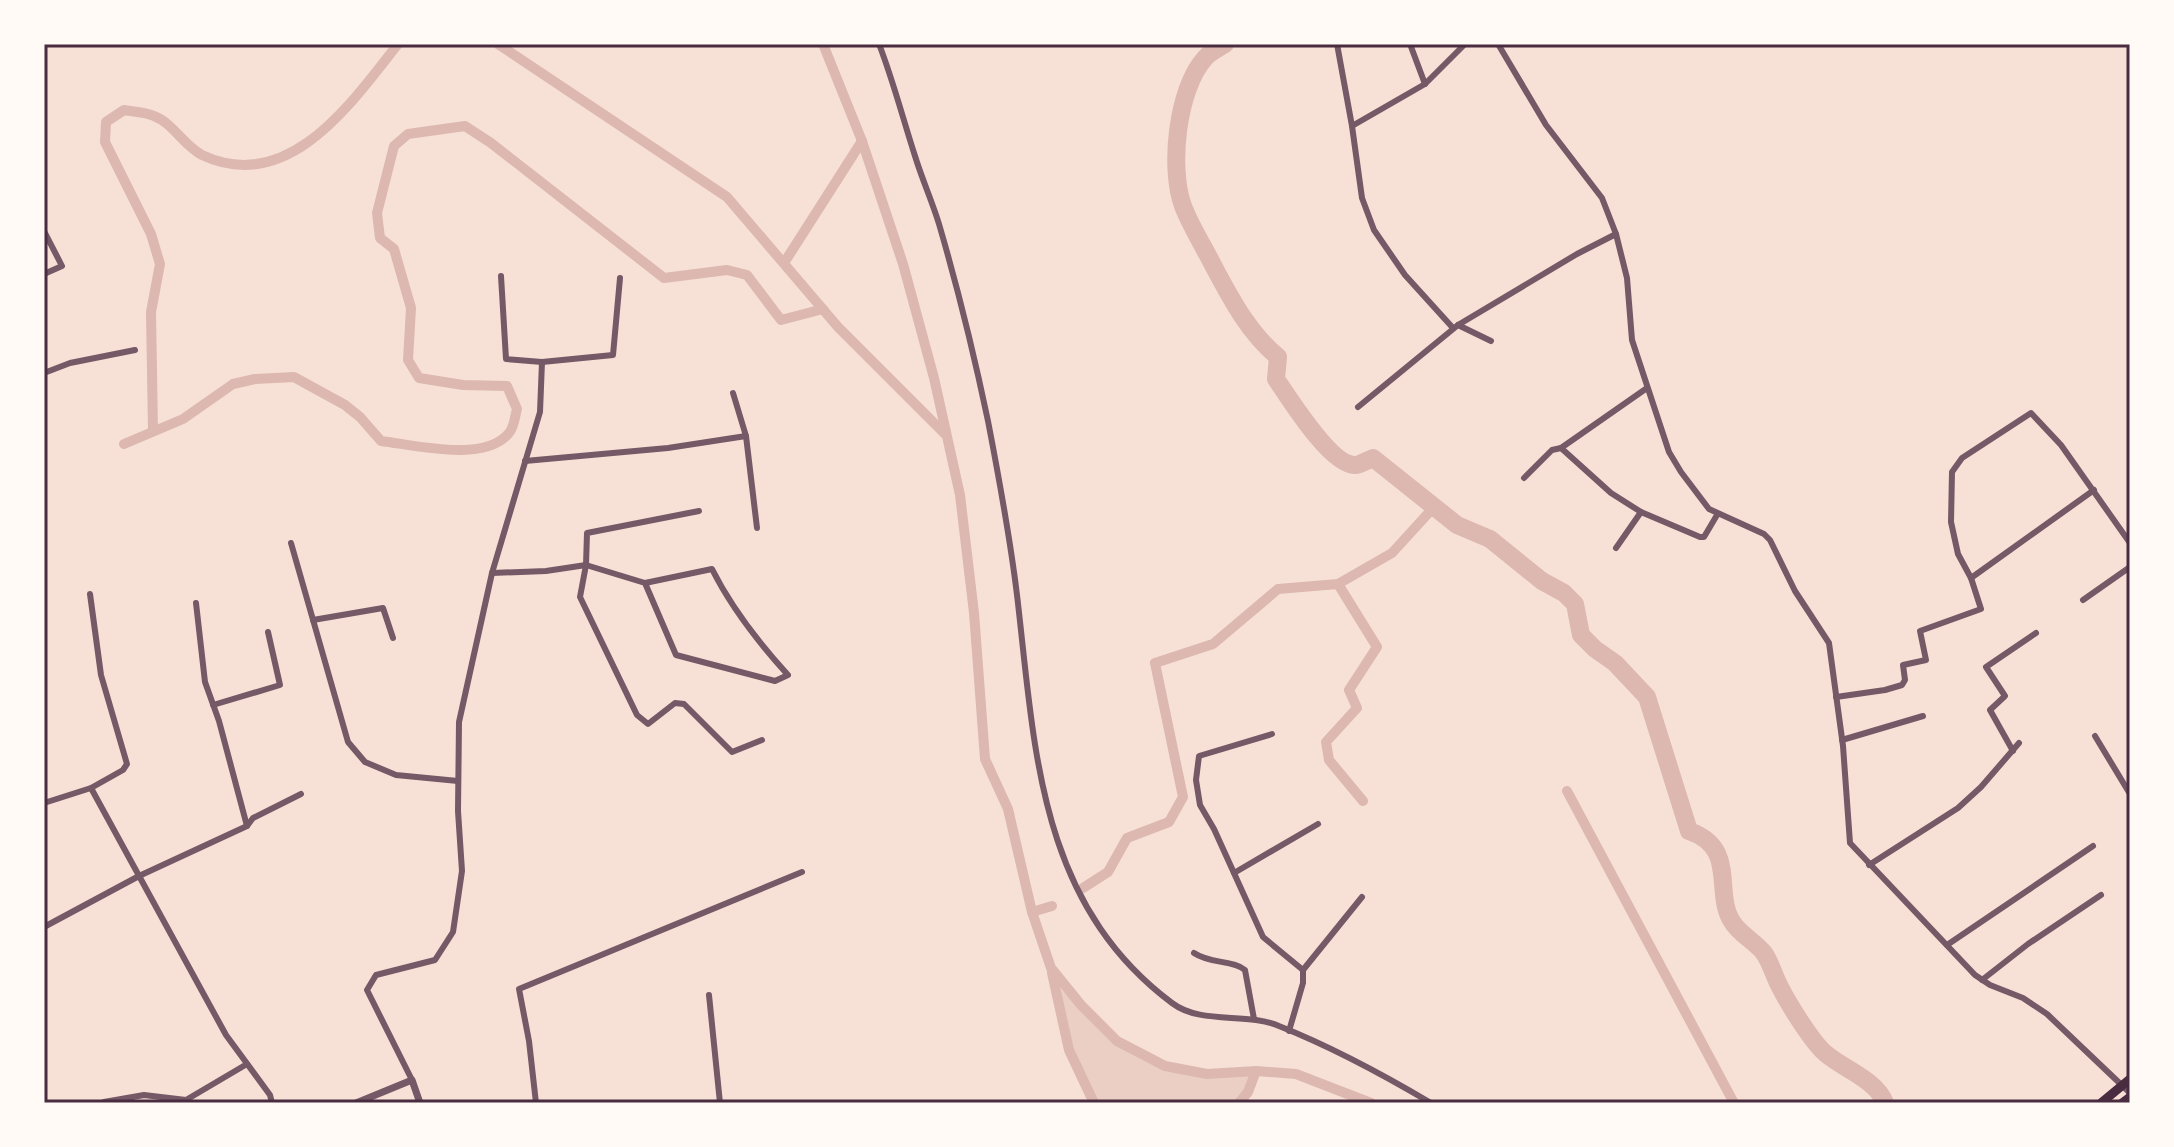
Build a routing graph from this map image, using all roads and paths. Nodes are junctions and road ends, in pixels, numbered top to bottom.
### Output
1 (879, 44) edge
2 (1337, 44) edge
3 (1410, 44) edge
4 (1465, 44) edge
5 (1498, 44) edge
6 (1425, 84) junction
7 (1352, 126) junction
8 (44, 231) edge
9 (1616, 234) junction
10 (44, 274) edge
11 (501, 276) dead end
12 (620, 278) dead end
13 (1455, 326) junction
14 (1491, 341) dead end
15 (135, 350) dead end
16 (542, 362) junction
17 (44, 373) edge
18 (1647, 388) junction
19 (733, 393) dead end
20 (1358, 407) dead end
21 (746, 436) junction
22 (1561, 448) junction
23 (525, 461) junction
24 (1524, 478) dead end
25 (2094, 490) junction
26 (699, 511) dead end
27 (1641, 512) junction
28 (1717, 515) junction
29 (757, 528) dead end
30 (291, 543) dead end
31 (2130, 543) edge
32 (1616, 548) dead end
33 (586, 565) junction
34 (2130, 567) edge
35 (492, 573) junction
36 (1971, 578) junction
37 (645, 583) junction
38 (90, 594) dead end
39 (2083, 600) dead end
40 (196, 603) dead end
41 (313, 620) junction
42 (268, 632) dead end
43 (2036, 633) dead end
44 (393, 638) dead end
45 (1836, 697) junction
46 (213, 705) junction
47 (1923, 716) dead end
48 (1272, 734) dead end
49 (2095, 736) dead end
50 (762, 740) dead end
51 (1842, 740) junction
52 (2019, 743) dead end
53 (2013, 751) junction
54 (458, 781) junction
55 (91, 788) junction
56 (301, 794) dead end
57 (2130, 794) edge
58 (44, 803) edge
59 (1318, 824) dead end
60 (247, 826) junction
61 (2093, 846) dead end
62 (1869, 865) junction
63 (802, 872) dead end
64 (1234, 873) junction
65 (139, 876) junction
66 (2101, 895) dead end
67 (1362, 897) dead end
68 (44, 927) edge
69 (1947, 945) junction
70 (1194, 953) dead end
71 (1303, 970) junction
72 (1982, 980) junction
73 (709, 995) dead end
74 (1254, 1019) junction
75 (1289, 1031) junction
76 (247, 1064) junction
77 (412, 1080) junction
78 (2128, 1088) edge
79 (104, 1102) edge
80 (2103, 1102) edge
81 (272, 1103) edge
82 (356, 1103) edge
83 (420, 1103) edge
84 (536, 1103) edge
85 (720, 1103) edge
86 (1431, 1103) edge
87 (2122, 1103) edge

1 - 74 street
2 - 7 street
3 - 6 street
4 - 6 street
5 - 9 street
6 - 7 street
7 - 13 street
8 - 10 street
9 - 13 street
9 - 18 street
11 - 16 street
12 - 16 street
13 - 14 street
13 - 20 street
15 - 17 street
16 - 23 street
18 - 22 street
18 - 28 street
19 - 21 street
21 - 23 street
21 - 29 street
22 - 24 street
22 - 27 street
23 - 35 street
25 - 31 street
25 - 36 street
25 - 36 street
26 - 33 street
27 - 28 street
27 - 32 street
28 - 45 street
30 - 41 street
33 - 35 street
33 - 37 street
33 - 50 street
34 - 39 street
35 - 54 street
36 - 45 street
37 - 37 street
38 - 55 street
40 - 46 street
41 - 44 street
41 - 54 street
42 - 46 street
43 - 53 street
45 - 51 street
46 - 60 street
47 - 51 street
48 - 64 street
49 - 57 street
51 - 62 street
52 - 53 street
53 - 62 street
54 - 77 street
55 - 58 street
55 - 65 street
56 - 60 street
59 - 64 street
60 - 65 street
61 - 69 street
62 - 69 street
63 - 84 street
64 - 71 street
65 - 68 street
65 - 76 street
66 - 72 street
67 - 71 street
69 - 72 street
70 - 74 street
71 - 75 street
72 - 78 street
73 - 85 street
74 - 75 street
75 - 86 street
76 - 79 street
76 - 81 street
77 - 82 street
77 - 83 street
78 - 80 main road
78 - 87 main road

